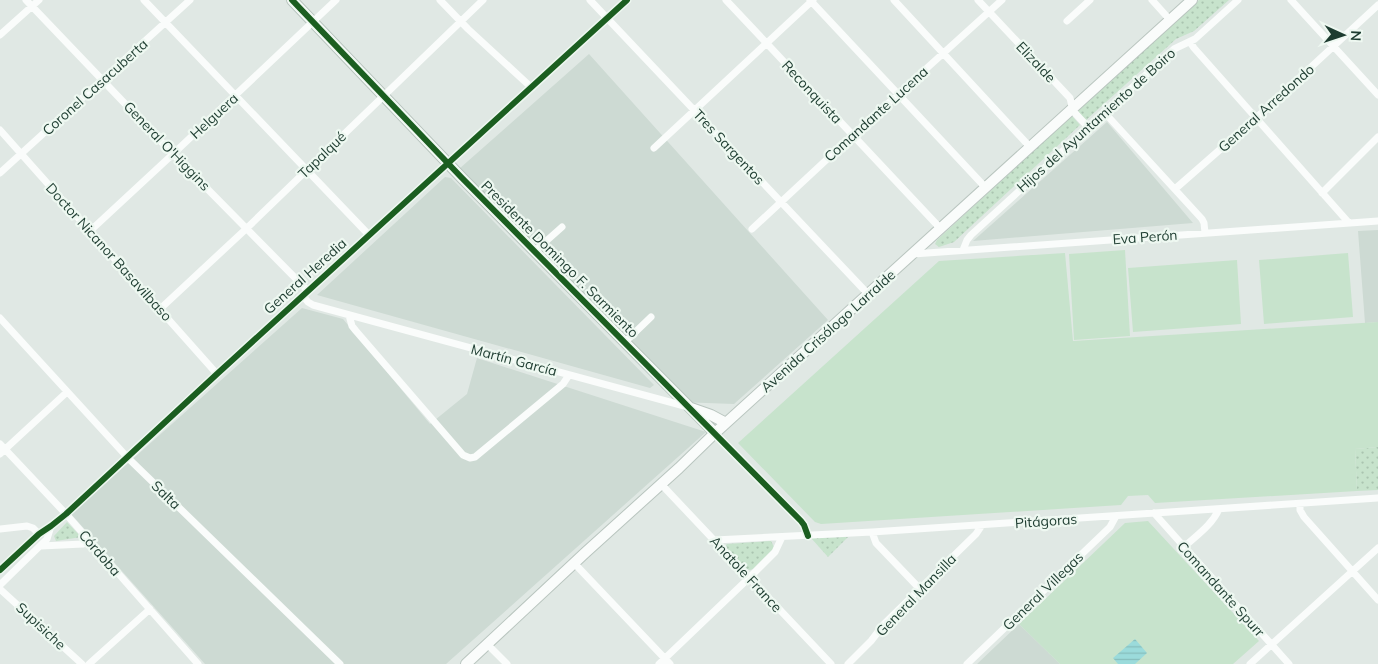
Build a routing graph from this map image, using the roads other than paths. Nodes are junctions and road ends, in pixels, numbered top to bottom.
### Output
1 (26, 0) edge
2 (39, 0) edge
3 (144, 0) edge
4 (190, 0) edge
5 (292, 0) edge
6 (336, 0) edge
7 (440, 0) edge
8 (483, 0) edge
9 (590, 0) edge
10 (627, 0) edge
11 (726, 0) edge
12 (894, 0) edge
13 (978, 0) edge
14 (1002, 0) edge
15 (1090, 0) edge
16 (1152, 0) edge
17 (1192, 0) edge
18 (1238, 0) edge
19 (1291, 0) edge
20 (811, 1) edge
21 (1378, 5) edge
22 (32, 6) junction
23 (989, 12) junction
24 (607, 19) junction
25 (1170, 20) junction
26 (1067, 21) dead end
27 (166, 22) junction
28 (313, 22) junction
29 (461, 22) junction
30 (0, 35) edge
31 (1190, 42) junction
32 (766, 43) junction
33 (1333, 47) junction
34 (944, 53) junction
35 (103, 80) junction
36 (532, 88) junction
37 (898, 94) junction
38 (236, 95) junction
39 (1378, 95) edge
40 (382, 96) junction
41 (1073, 108) junction
42 (694, 110) junction
43 (1104, 112) junction
44 (1256, 118) junction
45 (1088, 128) junction
46 (0, 130) edge
47 (852, 136) junction
48 (1378, 137) edge
49 (654, 148) dead end
50 (1030, 148) junction
51 (21, 154) junction
52 (173, 154) junction
53 (449, 164) junction
54 (307, 170) junction
55 (0, 173) edge
56 (985, 187) junction
57 (1175, 190) junction
58 (1322, 193) junction
59 (780, 202) junction
60 (1378, 221) edge
61 (1349, 223) junction
62 (562, 227) dead end
63 (246, 228) junction
64 (940, 228) junction
65 (752, 229) dead end
66 (90, 231) junction
67 (1205, 233) junction
68 (369, 235) junction
69 (963, 250) junction
70 (535, 251) junction
71 (912, 254) junction
72 (306, 294) junction
73 (868, 294) junction
74 (160, 309) junction
75 (349, 315) junction
76 (0, 318) edge
77 (651, 318) dead end
78 (625, 342) junction
79 (217, 374) junction
80 (569, 375) junction
81 (67, 392) junction
82 (689, 407) junction
83 (726, 423) junction
84 (717, 435) junction
85 (2, 449) edge
86 (128, 458) junction
87 (661, 484) junction
88 (1378, 498) edge
89 (1300, 504) junction
90 (1219, 509) junction
91 (1154, 513) junction
92 (66, 514) junction
93 (1116, 516) junction
94 (982, 525) junction
95 (52, 526) junction
96 (0, 529) edge
97 (872, 532) junction
98 (39, 534) junction
99 (808, 536) junction
100 (782, 538) junction
101 (715, 540) junction
102 (90, 541) junction
103 (40, 546) junction
104 (1184, 547) junction
105 (1378, 548) edge
106 (574, 563) junction
107 (0, 570) edge
108 (1353, 572) junction
109 (750, 578) junction
110 (0, 585) edge
111 (0, 589) edge
112 (920, 589) junction
113 (1378, 600) edge
114 (150, 610) junction
115 (488, 645) junction
116 (1271, 645) junction
117 (664, 662) edge
118 (82, 664) edge
119 (89, 664) edge
120 (198, 664) edge
121 (340, 664) edge
122 (466, 664) edge
123 (507, 664) edge
124 (831, 664) edge
125 (848, 664) edge
126 (967, 664) edge
127 (1250, 664) edge
128 (1289, 664) edge

1 - 22 street, General O'Higgins
2 - 22 street
3 - 27 street
4 - 27 street, Coronel Casacuberta
5 - 28 main road, Presidente Domingo F. Sarmiento
6 - 28 street, Helguera
7 - 29 street
8 - 29 street, Tapalqué
9 - 24 street, Tres Sargentos
10 - 24 street, General Heredia
11 - 32 street, Reconquista
12 - 34 street
13 - 23 street, Elizalde
14 - 23 street, Comandante Lucena
15 - 26 street
16 - 25 street
17 - 25 main road, Avenida Crisólogo Larralde
18 - 31 street, Hijos del Ayuntamiento de Boiro
19 - 33 street
20 - 32 street
20 - 37 street
21 - 33 street, General Arredondo
22 - 30 street
22 - 35 street, General O'Higgins
23 - 34 street, Comandante Lucena
23 - 41 street, Elizalde
24 - 36 street, General Heredia
24 - 42 street, Tres Sargentos
25 - 41 main road, Avenida Crisólogo Larralde
27 - 35 street, Coronel Casacuberta
27 - 38 street
28 - 38 street, Helguera
28 - 40 main road, Presidente Domingo F. Sarmiento
29 - 36 street
29 - 40 street, Tapalqué
31 - 43 street, Hijos del Ayuntamiento de Boiro
31 - 44 street
32 - 42 street
32 - 47 street, Reconquista
33 - 39 street
33 - 44 street, General Arredondo
34 - 37 street, Comandante Lucena
34 - 50 street
35 - 51 street, Coronel Casacuberta
35 - 52 street, General O'Higgins
36 - 53 street, General Heredia
37 - 47 street, Comandante Lucena
37 - 56 street
38 - 52 street, Helguera
38 - 54 street
40 - 53 main road, Presidente Domingo F. Sarmiento
40 - 54 street, Tapalqué
41 - 45 street, Elizalde
41 - 50 main road, Avenida Crisólogo Larralde
42 - 49 street
42 - 59 street, Tres Sargentos
43 - 45 street, Hijos del Ayuntamiento de Boiro
43 - 57 street
44 - 57 street, General Arredondo
44 - 58 street
45 - 69 street, Hijos del Ayuntamiento de Boiro
46 - 51 street, Doctor Nicanor Basavilbaso
47 - 59 street, Comandante Lucena
47 - 64 street, Reconquista
48 - 58 street
50 - 56 main road, Avenida Crisólogo Larralde
51 - 55 street, Coronel Casacuberta
51 - 66 street, Doctor Nicanor Basavilbaso
52 - 63 street, General O'Higgins
52 - 66 street, Helguera
53 - 68 street, General Heredia
53 - 70 main road, Presidente Domingo F. Sarmiento
54 - 63 street, Tapalqué
54 - 68 street
56 - 64 main road, Avenida Crisólogo Larralde
57 - 67 street
58 - 61 street
59 - 65 street, Comandante Lucena
59 - 73 street, Tres Sargentos
60 - 61 street, Eva Perón
61 - 67 street, Eva Perón
62 - 70 street
63 - 72 street, General O'Higgins
63 - 74 street, Tapalqué
64 - 71 main road, Avenida Crisólogo Larralde
66 - 74 street, Doctor Nicanor Basavilbaso
67 - 69 street, Eva Perón
68 - 72 street, General Heredia
69 - 71 street, Eva Perón
70 - 78 main road, Presidente Domingo F. Sarmiento
71 - 73 main road, Avenida Crisólogo Larralde
72 - 75 street, Martín García
72 - 79 street, General Heredia
73 - 83 main road, Avenida Crisólogo Larralde
74 - 79 street, Doctor Nicanor Basavilbaso
75 - 80 street, Martín García
75 - 80 street
76 - 81 street, Salta
77 - 78 street
78 - 82 main road, Presidente Domingo F. Sarmiento
79 - 86 street, General Heredia
80 - 82 street, Martín García
81 - 85 street
81 - 86 street, Salta
82 - 83 main road, Martín García
82 - 84 main road, Presidente Domingo F. Sarmiento
83 - 84 main road, Avenida Crisólogo Larralde
84 - 87 main road, Avenida Crisólogo Larralde
84 - 99 street, Presidente Domingo F. Sarmiento
85 - 92 street, Córdoba
86 - 92 street, General Heredia
86 - 121 street, Salta
87 - 101 street, Anatole France
87 - 106 main road, Avenida Crisólogo Larralde
88 - 89 street, Pitágoras
89 - 90 street, Pitágoras
89 - 108 street
90 - 91 street, Pitágoras
90 - 104 street
91 - 93 street, Pitágoras
91 - 104 street, Comandante Spurr
92 - 95 street, General Heredia
92 - 102 street, Córdoba
93 - 94 street, Pitágoras
93 - 126 street, General Villegas
94 - 97 street, Pitágoras
94 - 112 street, General Mansilla
95 - 98 street, General Heredia
95 - 103 street, General Heredia
96 - 98 street
97 - 99 street, Pitágoras
97 - 112 street
98 - 107 street, General Heredia
99 - 100 street, Pitágoras
100 - 101 street, Pitágoras
100 - 109 street
101 - 109 street, Anatole France
102 - 103 street
102 - 114 street, Córdoba
103 - 110 street, General Heredia
104 - 116 street, Comandante Spurr
105 - 108 street
106 - 115 main road, Avenida Crisólogo Larralde
106 - 117 street
108 - 113 street
108 - 116 street
109 - 117 street
109 - 124 street, Anatole France
111 - 118 street, Supisiche
112 - 125 street, General Mansilla
114 - 119 street
114 - 120 street, Córdoba
115 - 122 main road, Avenida Crisólogo Larralde
115 - 123 street
116 - 127 street
116 - 128 street, Comandante Spurr

